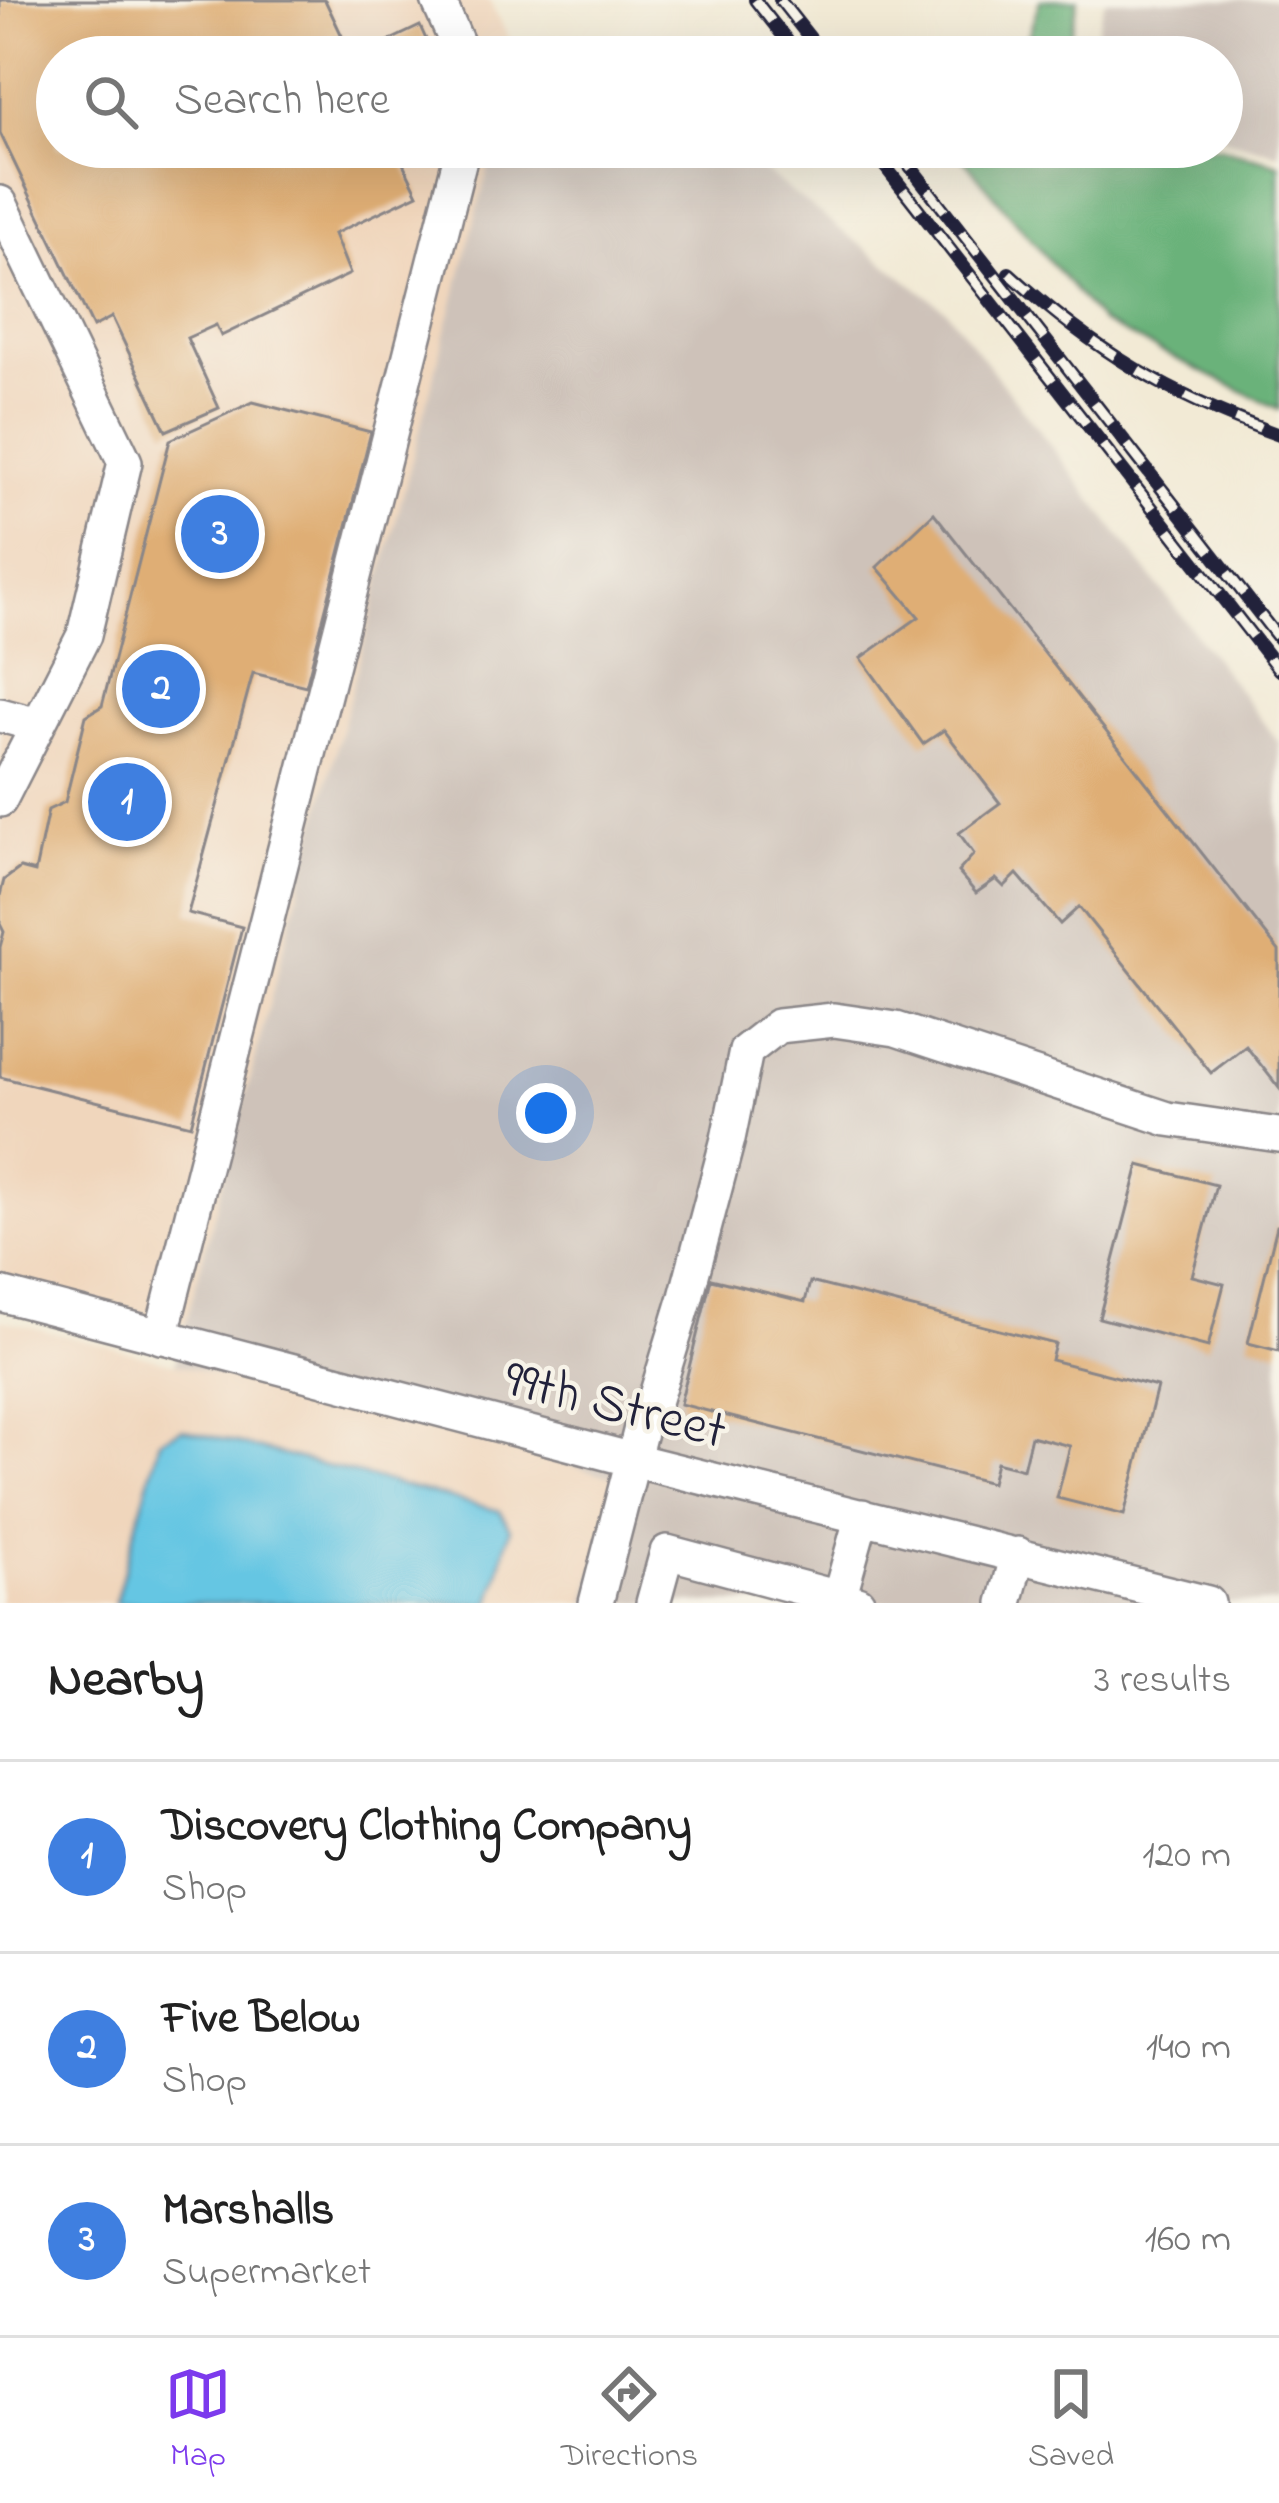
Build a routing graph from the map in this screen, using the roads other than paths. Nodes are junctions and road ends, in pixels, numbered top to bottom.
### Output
1 (438, 0) edge
2 (454, 36) edge
3 (458, 168) edge
4 (0, 203) edge
5 (0, 716) edge
6 (38, 725) junction
7 (0, 800) edge
8 (1279, 1135) edge
9 (0, 1294) edge
10 (161, 1337) junction
11 (633, 1460) junction
12 (862, 1516) junction
13 (1018, 1554) junction
14 (849, 1601) edge
15 (596, 1603) edge
16 (653, 1603) edge
17 (1005, 1603) edge
18 (1208, 1603) edge

1 - 2 street
3 - 10 street
4 - 6 street
5 - 6 street
6 - 7 street
8 - 11 street
9 - 10 street, 99th Street
10 - 11 street, 99th Street
11 - 12 street, 99th Street
11 - 15 street
12 - 13 street, 99th Street
12 - 14 street
13 - 17 street
13 - 18 street, 99th Street
14 - 16 street

